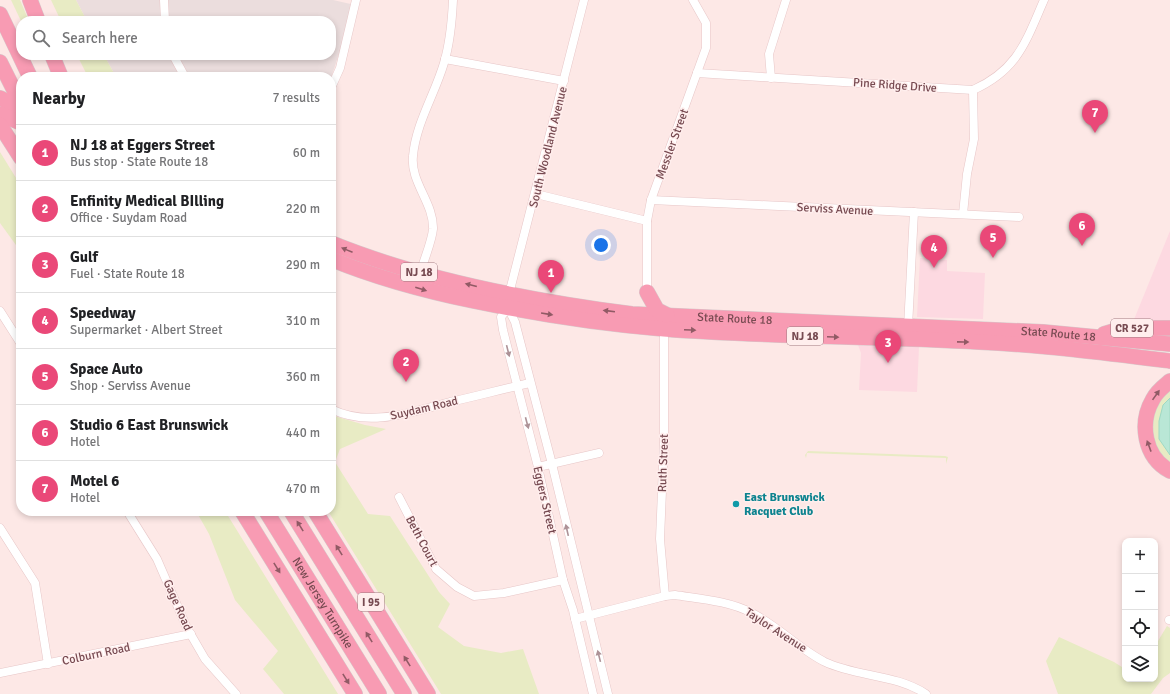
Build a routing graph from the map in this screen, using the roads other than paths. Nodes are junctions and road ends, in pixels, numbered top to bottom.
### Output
1 (30, 0) edge
2 (164, 0) edge
3 (356, 0) edge
4 (453, 0) edge
5 (584, 0) edge
6 (693, 0) edge
7 (786, 0) edge
8 (1044, 0) edge
9 (0, 14) edge
10 (36, 16) edge
11 (165, 16) edge
12 (16, 48) edge
13 (445, 59) junction
14 (22, 60) edge
15 (54, 60) edge
16 (176, 60) edge
17 (0, 62) edge
18 (28, 72) edge
19 (59, 72) edge
20 (182, 72) edge
21 (697, 73) junction
22 (336, 77) edge
23 (771, 78) junction
24 (564, 81) junction
25 (973, 90) junction
26 (16, 94) edge
27 (0, 98) edge
28 (16, 106) edge
29 (0, 114) edge
30 (16, 121) edge
31 (0, 125) edge
32 (16, 150) edge
33 (536, 194) junction
34 (652, 200) junction
35 (914, 212) junction
36 (963, 214) junction
37 (1019, 217) dead end
38 (647, 222) junction
39 (336, 245) edge
40 (336, 261) edge
41 (420, 273) junction
42 (647, 292) junction
43 (509, 301) junction
44 (0, 311) edge
45 (632, 314) junction
46 (666, 322) junction
47 (908, 327) junction
48 (1170, 328) edge
49 (16, 336) edge
50 (1095, 336) junction
51 (1170, 344) edge
52 (1170, 361) edge
53 (1170, 381) edge
54 (530, 382) junction
55 (517, 386) junction
56 (336, 411) edge
57 (599, 453) dead end
58 (552, 464) junction
59 (538, 466) junction
60 (1170, 471) edge
61 (399, 498) dead end
62 (130, 516) edge
63 (245, 516) edge
64 (269, 516) edge
65 (294, 516) edge
66 (318, 516) edge
67 (0, 528) edge
68 (563, 580) junction
69 (665, 596) junction
70 (589, 616) junction
71 (575, 619) junction
72 (191, 634) junction
73 (48, 664) junction
74 (0, 673) edge
75 (236, 694) edge
76 (355, 694) edge
77 (379, 694) edge
78 (404, 694) edge
79 (428, 694) edge
80 (593, 694) edge
81 (608, 694) edge
82 (926, 694) edge

1 - 10 highway
2 - 11 street
3 - 22 street
4 - 13 street
5 - 24 street, South Woodland Avenue
6 - 21 street, Messler Street
7 - 23 street
8 - 25 street
9 - 12 highway
13 - 24 street
13 - 41 street
14 - 18 highway
15 - 19 highway
16 - 20 street
17 - 26 highway
21 - 23 street, Pine Ridge Drive
21 - 34 street, Messler Street
23 - 25 street, Pine Ridge Drive
24 - 33 street, South Woodland Avenue
25 - 36 street
27 - 28 highway
29 - 30 highway
31 - 32 highway
33 - 38 street
33 - 43 street, South Woodland Avenue
34 - 35 street, Serviss Avenue
34 - 38 street, Messler Street
35 - 36 street, Serviss Avenue
35 - 47 street
36 - 37 street, Serviss Avenue
38 - 42 street, Messler Street
41 -> 39 highway, State Route 18 / NJ 18
40 -> 43 highway, State Route 18 / NJ 18
43 -> 41 highway, State Route 18 / NJ 18
42 - 45 highway
42 - 46 highway
45 -> 43 highway, State Route 18 / NJ 18
43 -> 46 highway, State Route 18 / NJ 18
43 - 54 street, Eggers Street
43 -> 55 street, Eggers Street
44 - 49 street
45 - 46 highway, State Route 18 / NJ 18
46 - 47 highway, State Route 18 / NJ 18
46 -> 52 highway, State Route 18 / NJ 18
46 - 69 street, Ruth Street
47 - 50 highway, State Route 18 / NJ 18
48 - 50 highway, CR 527
50 - 51 highway, State Route 18 / NJ 18
60 -> 53 highway
54 - 55 street, Suydam Road
54 - 58 street, Eggers Street
55 - 56 street, Suydam Road
55 -> 59 street, Eggers Street
57 - 58 street
58 - 59 street
70 -> 58 street, Eggers Street
59 - 68 street, Eggers Street
61 - 68 street, Beth Court
62 - 72 street, Gage Road
63 -> 76 highway, New Jersey Turnpike
64 - 77 highway, New Jersey Turnpike
78 -> 65 highway, New Jersey Turnpike / I 95
79 -> 66 highway, I 95
67 - 73 street
68 - 71 street, Eggers Street
69 - 70 street, Taylor Avenue
69 - 82 street, Taylor Avenue
70 - 71 street, Taylor Avenue
81 -> 70 street, Eggers Street
71 - 80 street, Eggers Street
72 - 73 street, Colburn Road
72 - 75 street, Gage Road
73 - 74 street, Colburn Road

